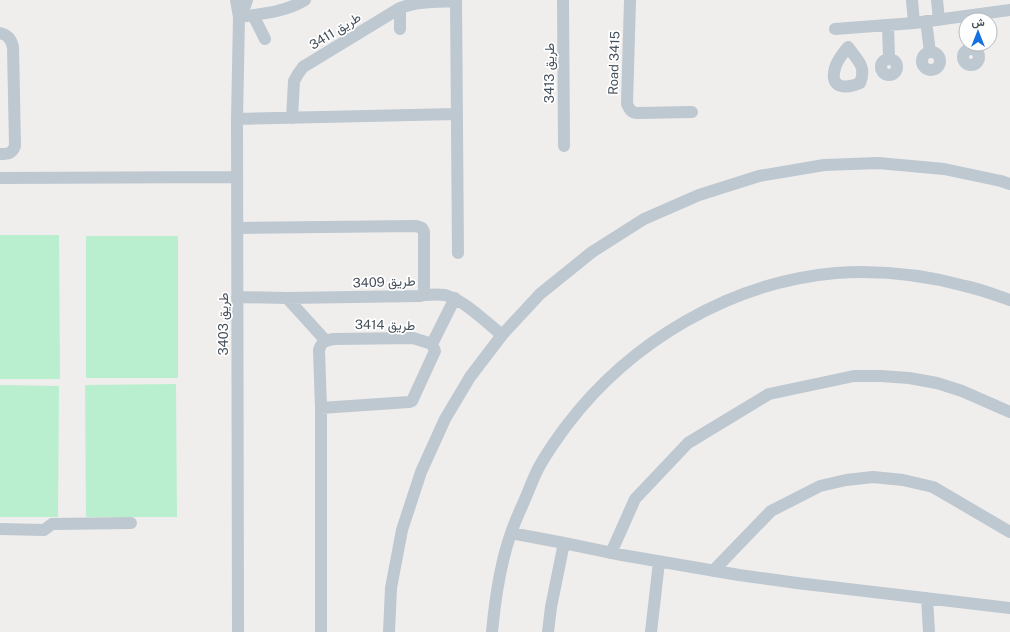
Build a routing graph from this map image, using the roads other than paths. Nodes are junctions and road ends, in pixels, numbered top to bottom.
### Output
1 (236, 0) edge
2 (247, 0) edge
3 (305, 0) edge
4 (456, 0) edge
5 (563, 0) edge
6 (630, 0) edge
7 (912, 0) edge
8 (937, 0) edge
9 (400, 8) junction
10 (1010, 10) edge
11 (998, 12) edge
12 (253, 15) junction
13 (239, 17) junction
14 (958, 19) edge
15 (939, 20) junction
16 (926, 21) junction
17 (914, 23) junction
18 (888, 25) junction
19 (400, 29) dead end
20 (0, 33) edge
21 (265, 39) dead end
22 (848, 46) dead end
23 (930, 52) dead end
24 (889, 58) dead end
25 (692, 112) dead end
26 (457, 114) junction
27 (292, 118) junction
28 (237, 119) junction
29 (564, 146) dead end
30 (0, 154) edge
31 (237, 177) junction
32 (0, 178) edge
33 (1010, 184) edge
34 (237, 228) junction
35 (458, 253) dead end
36 (423, 295) junction
37 (237, 297) junction
38 (287, 298) junction
39 (455, 298) junction
40 (1010, 300) edge
41 (502, 335) junction
42 (326, 341) junction
43 (432, 344) junction
44 (321, 408) junction
45 (1010, 412) edge
46 (131, 523) dead end
47 (0, 529) edge
48 (1010, 532) edge
49 (511, 533) junction
50 (564, 543) junction
51 (611, 553) junction
52 (659, 562) junction
53 (713, 571) junction
54 (927, 598) junction
55 (1010, 608) edge
56 (238, 632) edge
57 (321, 632) edge
58 (389, 632) edge
59 (492, 632) edge
60 (548, 632) edge
61 (652, 632) edge
62 (929, 632) edge

1 - 13 street, طريق 3403
2 - 13 street, طريق 3403
3 - 12 street
4 - 9 street, طريق 3411
4 - 26 street, طريق 3411
5 - 29 street, طريق 3413
6 - 25 street, Road 3415
7 - 17 street
8 - 15 street
9 - 19 street
9 - 27 street, طريق 3411
10 - 11 street
12 - 13 street
12 - 21 street
13 - 28 street, طريق 3403
14 - 15 street
15 - 16 street
16 - 17 street
16 - 23 street
17 - 18 street
18 - 22 street
18 - 24 street
20 - 30 street
26 - 27 street
26 - 35 street, طريق 3411
27 - 28 street
28 - 31 street, طريق 3403
31 - 32 street
31 - 34 street, طريق 3403
33 - 41 street
34 - 36 street, طريق 3409
34 - 37 street, طريق 3403
36 - 38 street, طريق 3409
36 - 39 street
37 - 38 street, طريق 3409
37 - 56 street, طريق 3403
38 - 42 street
39 - 41 street
39 - 43 street
40 - 49 street
41 - 58 street
42 - 43 street, طريق 3414
42 - 44 street
43 - 44 street
44 - 57 street
45 - 51 street
46 - 47 street
48 - 53 street
49 - 50 street
49 - 59 street
50 - 51 street
50 - 60 street
51 - 52 street
52 - 53 street
52 - 61 street
53 - 54 street
54 - 55 street
54 - 62 street

